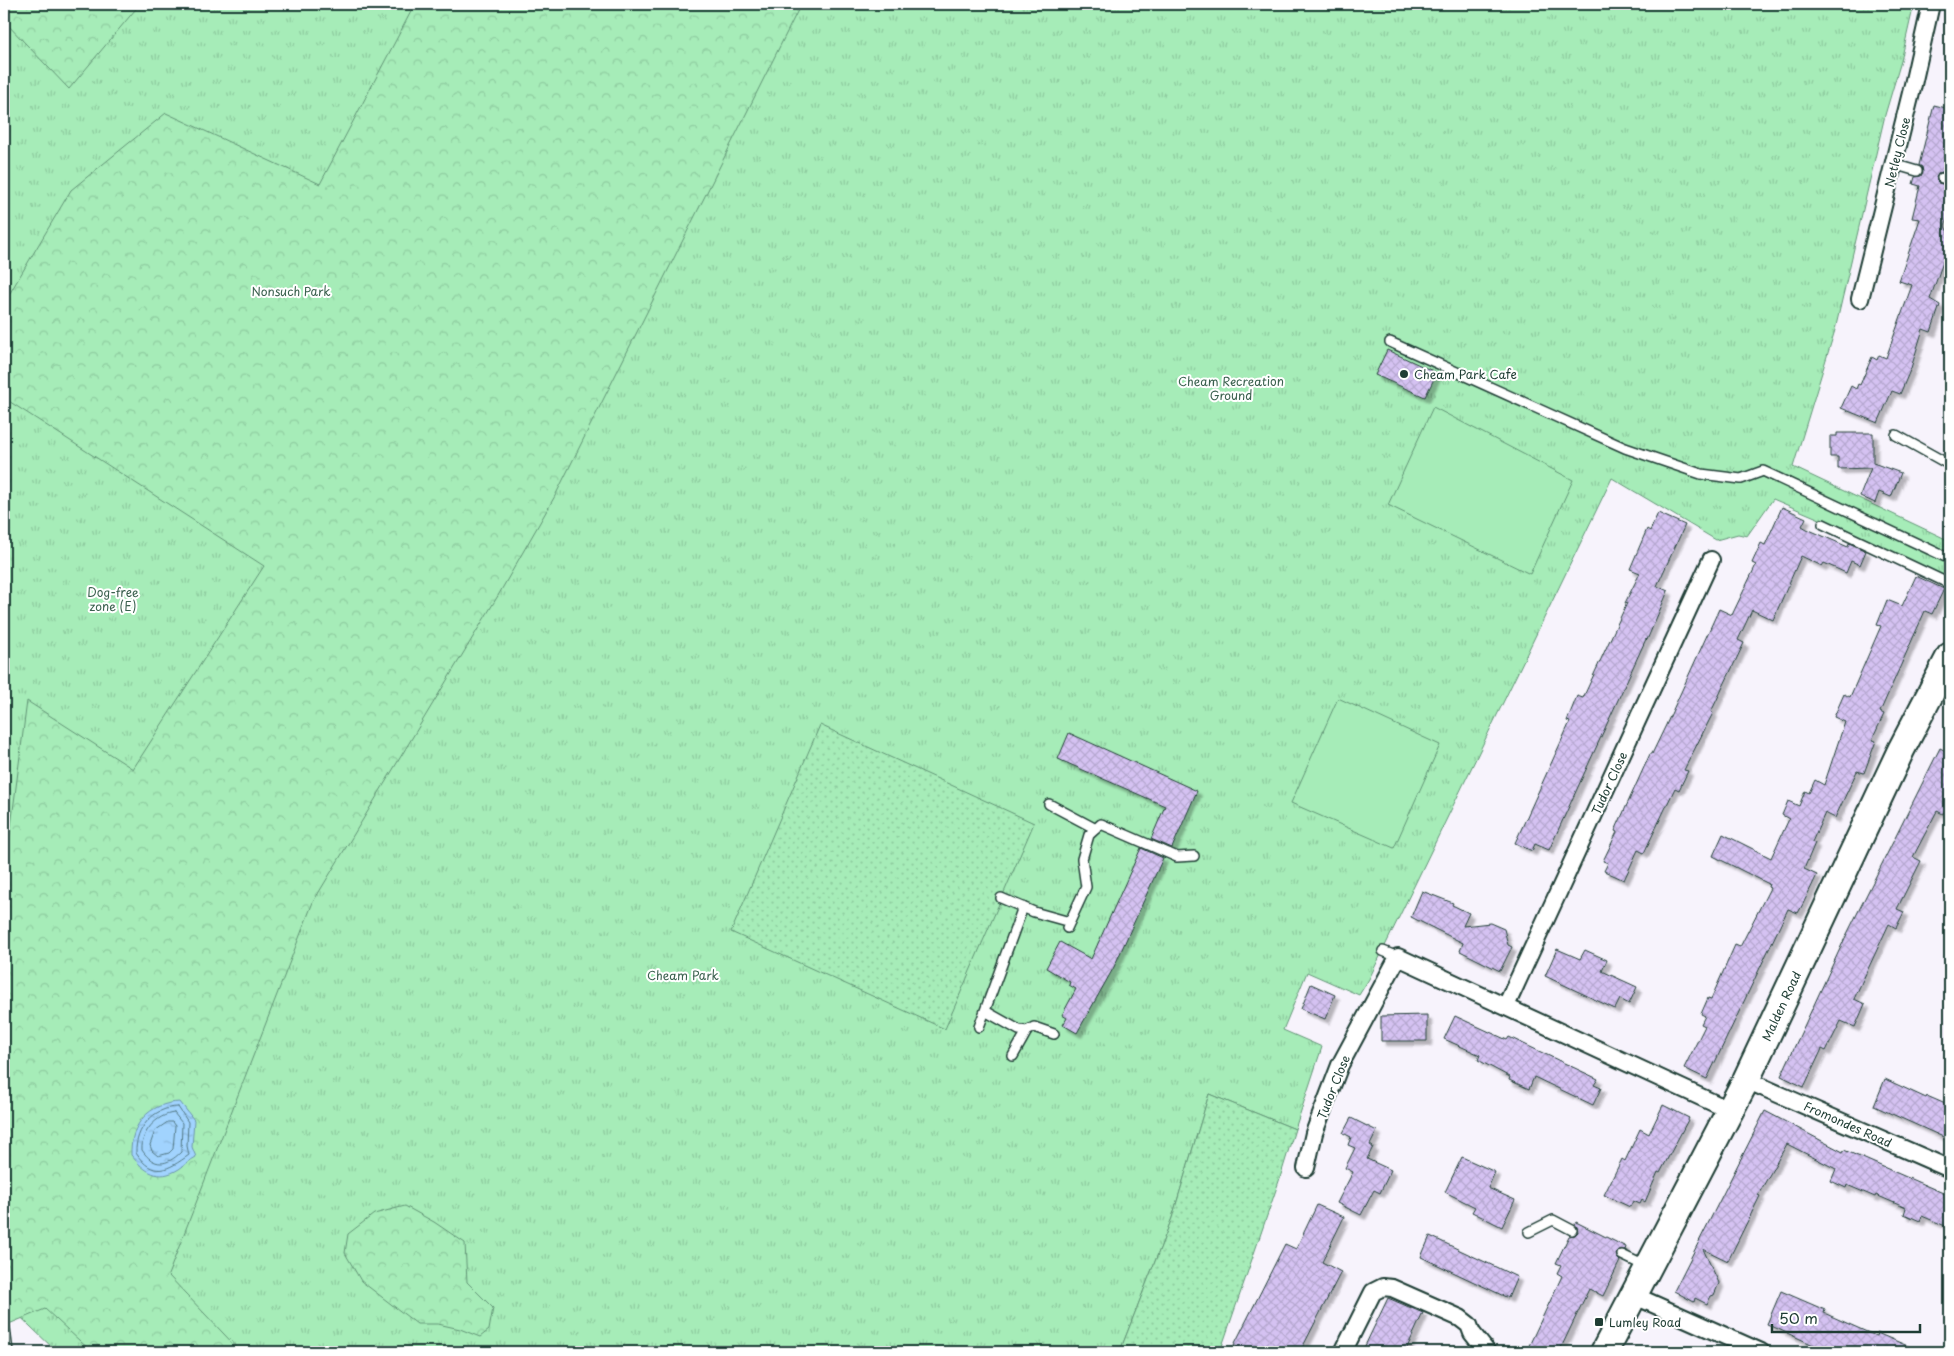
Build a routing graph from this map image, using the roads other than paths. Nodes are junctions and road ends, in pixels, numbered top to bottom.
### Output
1 (1931, 4) edge
2 (1894, 164) junction
3 (1917, 171) dead end
4 (1860, 299) dead end
5 (1390, 342) dead end
6 (1896, 435) dead end
7 (1950, 465) edge
8 (1823, 524) dead end
9 (1950, 559) edge
10 (1711, 560) dead end
11 (1950, 584) edge
12 (1950, 656) edge
13 (1049, 804) dead end
14 (1096, 829) junction
15 (1194, 856) dead end
16 (1001, 898) dead end
17 (1023, 907) junction
18 (1506, 1006) junction
19 (985, 1011) junction
20 (979, 1027) dead end
21 (1027, 1031) junction
22 (1054, 1034) dead end
23 (1013, 1056) dead end
24 (1746, 1080) junction
25 (1731, 1111) junction
26 (1306, 1168) dead end
27 (1950, 1169) edge
28 (1572, 1230) dead end
29 (1529, 1232) dead end
30 (1622, 1255) dead end
31 (1648, 1267) junction
32 (1633, 1295) junction
33 (4, 1321) edge
34 (1345, 1348) edge
35 (1485, 1350) edge
36 (8, 1352) edge
37 (1604, 1352) edge
38 (1761, 1352) edge

1 - 2 street, Netley Close
2 - 3 lane
2 - 4 street, Netley Close
5 - 9 lane
6 - 7 lane
8 - 11 lane
10 - 18 street, Tudor Close
12 - 24 main road, Malden Road
13 - 14 lane
14 - 15 lane
14 - 17 lane
16 - 17 lane
17 - 19 lane
18 - 25 street, Tudor Close
18 - 26 street, Tudor Close
19 - 20 lane
19 - 21 lane
21 - 22 lane
21 - 23 lane
24 - 25 main road, Malden Road
24 - 27 street, Fromondes Road
25 - 31 main road, Malden Road
28 - 29 lane
30 - 31 lane
31 - 32 main road, Malden Road
32 - 37 main road, Malden Road
32 - 38 street
33 - 36 lane
34 - 35 street

